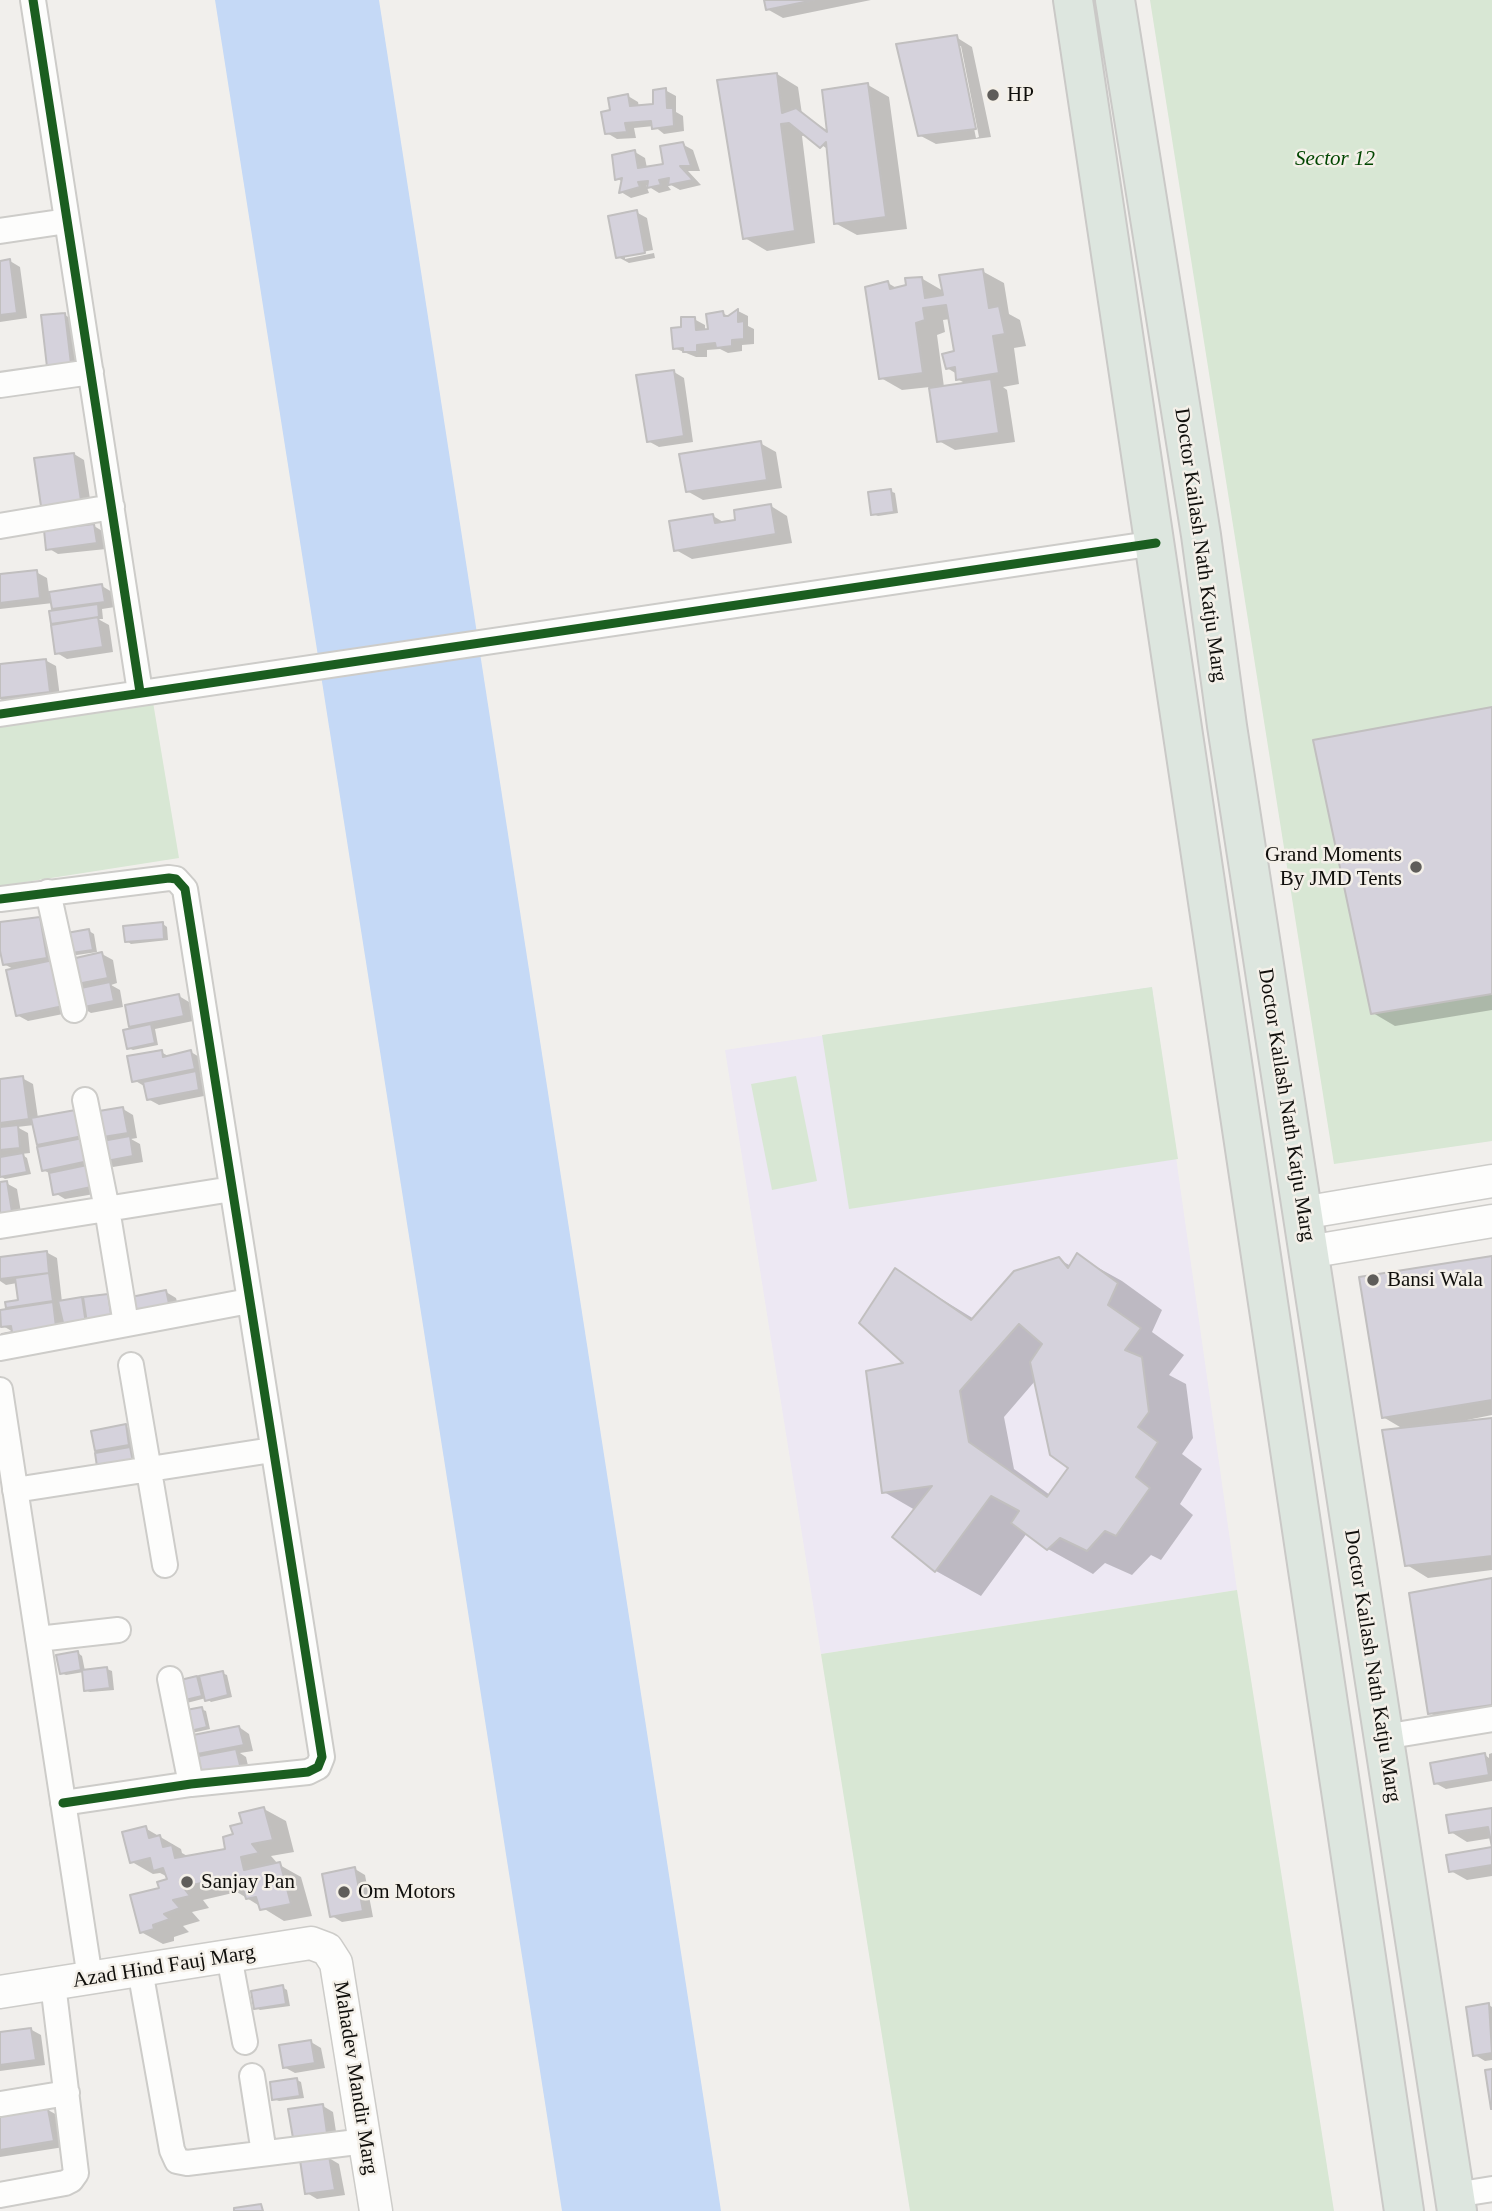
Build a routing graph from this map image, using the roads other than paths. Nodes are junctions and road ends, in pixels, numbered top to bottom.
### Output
1 (33, 0) edge
2 (1073, 0) edge
3 (1115, 0) edge
4 (67, 221) junction
5 (0, 231) edge
6 (91, 372) junction
7 (0, 385) edge
8 (112, 508) junction
9 (0, 526) edge
10 (1156, 543) junction
11 (140, 692) junction
12 (0, 714) edge
13 (1242, 820) junction
14 (1196, 827) junction
15 (48, 892) junction
16 (0, 899) edge
17 (74, 1010) dead end
18 (85, 1100) dead end
19 (1492, 1181) edge
20 (232, 1189) junction
21 (107, 1209) junction
22 (1302, 1213) junction
23 (1492, 1221) edge
24 (0, 1226) edge
25 (1308, 1252) junction
26 (249, 1301) junction
27 (126, 1324) junction
28 (0, 1348) edge
29 (131, 1365) dead end
30 (0, 1390) edge
31 (272, 1450) junction
32 (149, 1469) junction
33 (11, 1505) edge
34 (166, 1565) dead end
35 (118, 1630) dead end
36 (38, 1640) junction
37 (170, 1679) dead end
38 (1492, 1719) edge
39 (1384, 1737) junction
40 (191, 1784) junction
41 (63, 1802) junction
42 (1402, 1853) junction
43 (1352, 1861) junction
44 (327, 1949) joint
45 (229, 1956) junction
46 (140, 1970) junction
47 (90, 1978) junction
48 (53, 1984) junction
49 (0, 1992) edge
50 (245, 2042) dead end
51 (252, 2076) dead end
52 (67, 2092) junction
53 (1, 2104) edge
54 (365, 2141) junction
55 (264, 2153) junction
56 (1492, 2189) edge
57 (0, 2195) edge
58 (1456, 2203) edge
59 (376, 2211) edge
60 (1404, 2211) edge

1 - 4 street
2 - 10 main road, Doctor Kailash Nath Katju Marg
3 - 13 main road, Doctor Kailash Nath Katju Marg
4 - 5 street
4 - 6 street
6 - 7 street
6 - 8 street
8 - 9 street
8 - 11 street
10 - 11 street
10 - 14 main road, Doctor Kailash Nath Katju Marg
11 - 12 street
13 - 14 main road
13 - 22 main road, Doctor Kailash Nath Katju Marg
14 - 43 main road, Doctor Kailash Nath Katju Marg
15 - 16 street
15 - 17 street
15 - 20 street
18 - 21 street
19 - 22 street
20 - 21 street
20 - 26 street
21 - 24 street
21 - 27 street
22 - 25 main road, Doctor Kailash Nath Katju Marg
23 - 25 street
25 - 39 main road, Doctor Kailash Nath Katju Marg
26 - 27 street
26 - 31 street
27 - 28 street
29 - 32 street
30 - 33 street
31 - 32 street
31 - 40 street
32 - 33 street
32 - 34 street
33 - 36 street
35 - 36 street
36 - 41 street
37 - 40 street
38 - 39 street
39 - 42 main road, Doctor Kailash Nath Katju Marg
40 - 41 street
41 - 47 street
42 - 43 main road
42 - 58 main road, Doctor Kailash Nath Katju Marg
43 - 60 main road, Doctor Kailash Nath Katju Marg
44 - 45 street, Azad Hind Fauj Marg
44 - 54 street, Mahadev Mandir Marg
45 - 46 street, Azad Hind Fauj Marg
45 - 50 street
46 - 47 street, Azad Hind Fauj Marg
46 - 55 street
47 - 48 street, Azad Hind Fauj Marg
48 - 49 street, Azad Hind Fauj Marg
48 - 52 street
51 - 55 street
52 - 53 street
52 - 57 street
54 - 55 street
54 - 59 street, Mahadev Mandir Marg
56 - 58 street

